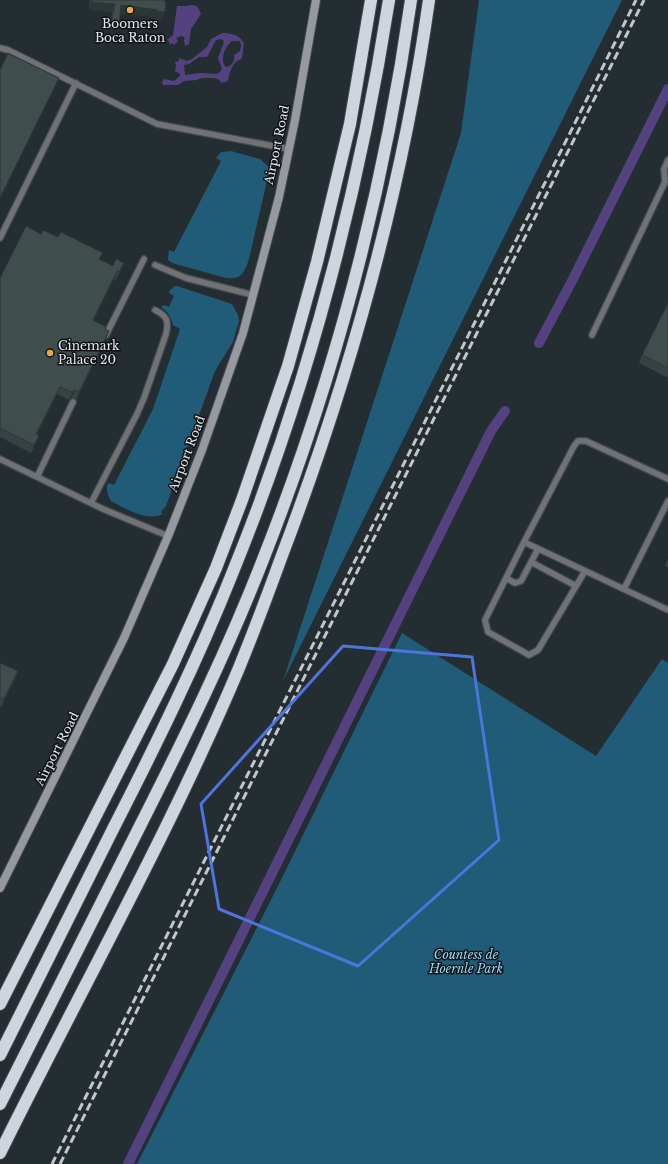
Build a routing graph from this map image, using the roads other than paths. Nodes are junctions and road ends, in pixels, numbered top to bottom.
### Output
1 (316, 0) edge
2 (372, 0) edge
3 (389, 0) edge
4 (411, 0) edge
5 (429, 0) edge
6 (433, 0) edge
7 (424, 40) junction
8 (0, 48) edge
9 (76, 83) junction
10 (289, 149) junction
11 (668, 160) edge
12 (0, 238) edge
13 (144, 260) dead end
14 (155, 265) dead end
15 (253, 295) junction
16 (155, 310) dead end
17 (106, 335) edge
18 (592, 335) dead end
19 (73, 402) edge
20 (0, 459) edge
21 (38, 477) junction
22 (668, 480) edge
23 (668, 502) edge
24 (91, 503) junction
25 (168, 536) junction
26 (524, 542) junction
27 (538, 549) junction
28 (531, 562) junction
29 (585, 571) junction
30 (506, 578) junction
31 (576, 586) junction
32 (624, 589) junction
33 (668, 610) edge
34 (3, 875) edge
35 (0, 888) edge
36 (0, 1004) edge
37 (0, 1055) edge
38 (0, 1104) edge
39 (0, 1153) edge

1 - 10 street, Airport Road
2 - 36 highway
3 - 37 highway
4 - 38 highway
5 - 7 highway
6 - 7 highway
7 - 39 highway
8 - 9 lane
9 - 10 lane
9 - 12 lane
10 - 15 street, Airport Road
11 - 18 lane
13 - 17 lane
14 - 15 lane
15 - 25 street, Airport Road
16 - 24 lane
19 - 21 lane
20 - 21 lane
21 - 24 lane
22 - 26 lane
23 - 32 lane
24 - 25 lane
25 - 34 street, Airport Road
26 - 27 lane
26 - 30 lane
27 - 28 lane
27 - 29 lane
28 - 30 lane
28 - 31 lane
29 - 31 lane
29 - 32 lane
30 - 31 lane
32 - 33 lane
34 - 35 street, Airport Road

